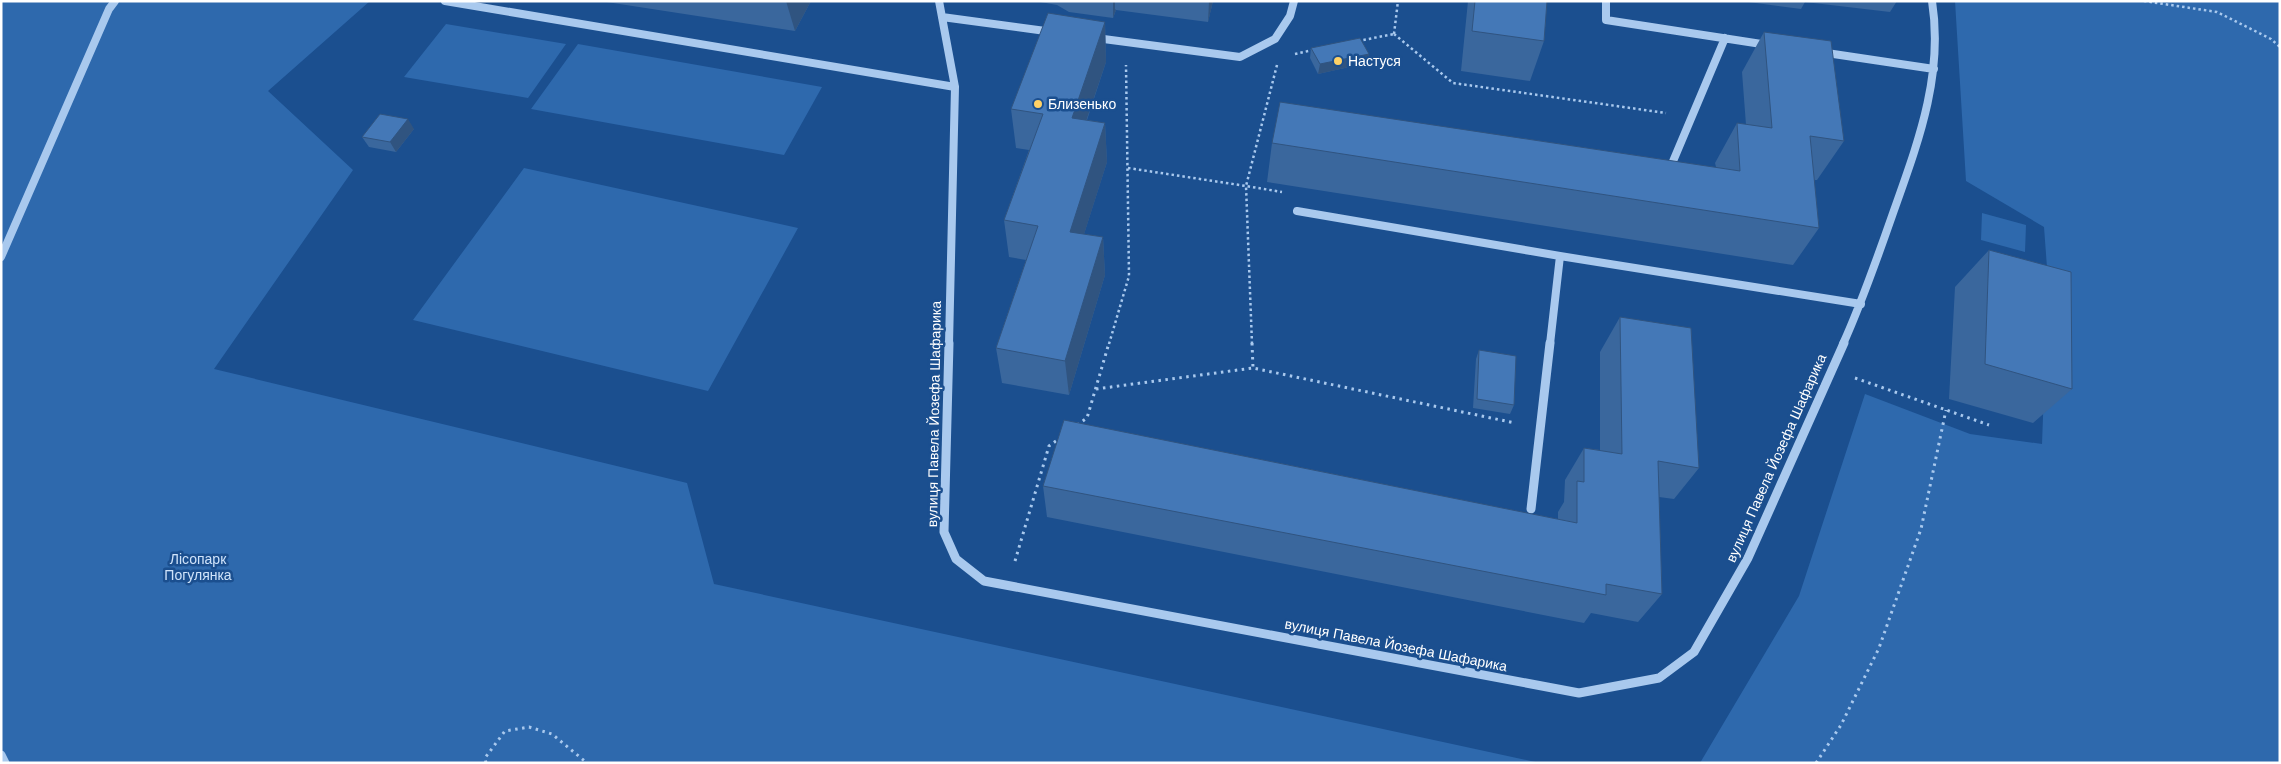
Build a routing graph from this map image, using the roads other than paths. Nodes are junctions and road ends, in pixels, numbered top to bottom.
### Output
1 (115, 1) edge
2 (446, 1) edge
3 (939, 1) edge
4 (1294, 1) edge
5 (1606, 1) edge
6 (1932, 1) edge
7 (942, 17) junction
8 (1058, 33) edge
9 (1087, 37) edge
10 (1725, 38) junction
11 (1773, 45) edge
12 (1811, 51) edge
13 (1934, 70) junction
14 (955, 87) junction
15 (1671, 166) edge
16 (1297, 210) road end
17 (1, 256) edge
18 (1560, 256) junction
19 (1861, 304) junction
20 (1531, 509) dead end
21 (1, 755) edge
22 (5, 763) edge

1 - 17 street
2 - 14 street
3 - 7 street, вулиця Павела Йозефа Шафарика
4 - 9 street
5 - 10 street
6 - 13 street, вулиця Павела Йозефа Шафарика
7 - 8 street
7 - 14 street, вулиця Павела Йозефа Шафарика
10 - 11 street
10 - 15 street
12 - 13 street
13 - 19 street, вулиця Павела Йозефа Шафарика
14 - 19 street, вулиця Павела Йозефа Шафарика
16 - 18 lane
18 - 19 lane
18 - 20 street
21 - 22 street

